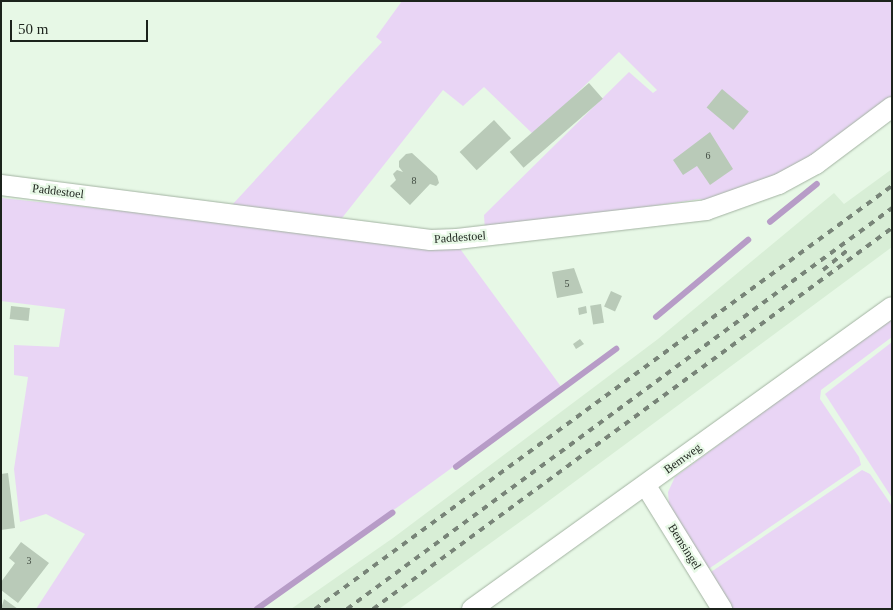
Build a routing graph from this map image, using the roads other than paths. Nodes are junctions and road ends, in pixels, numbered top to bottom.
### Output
1 (892, 106) edge
2 (1, 185) edge
3 (892, 307) edge
4 (646, 486) junction
5 (472, 609) edge
6 (722, 609) edge

1 - 2 street, Paddestoel
3 - 4 street, Bemweg
4 - 5 street, Bemweg
4 - 6 street, Bemsingel

